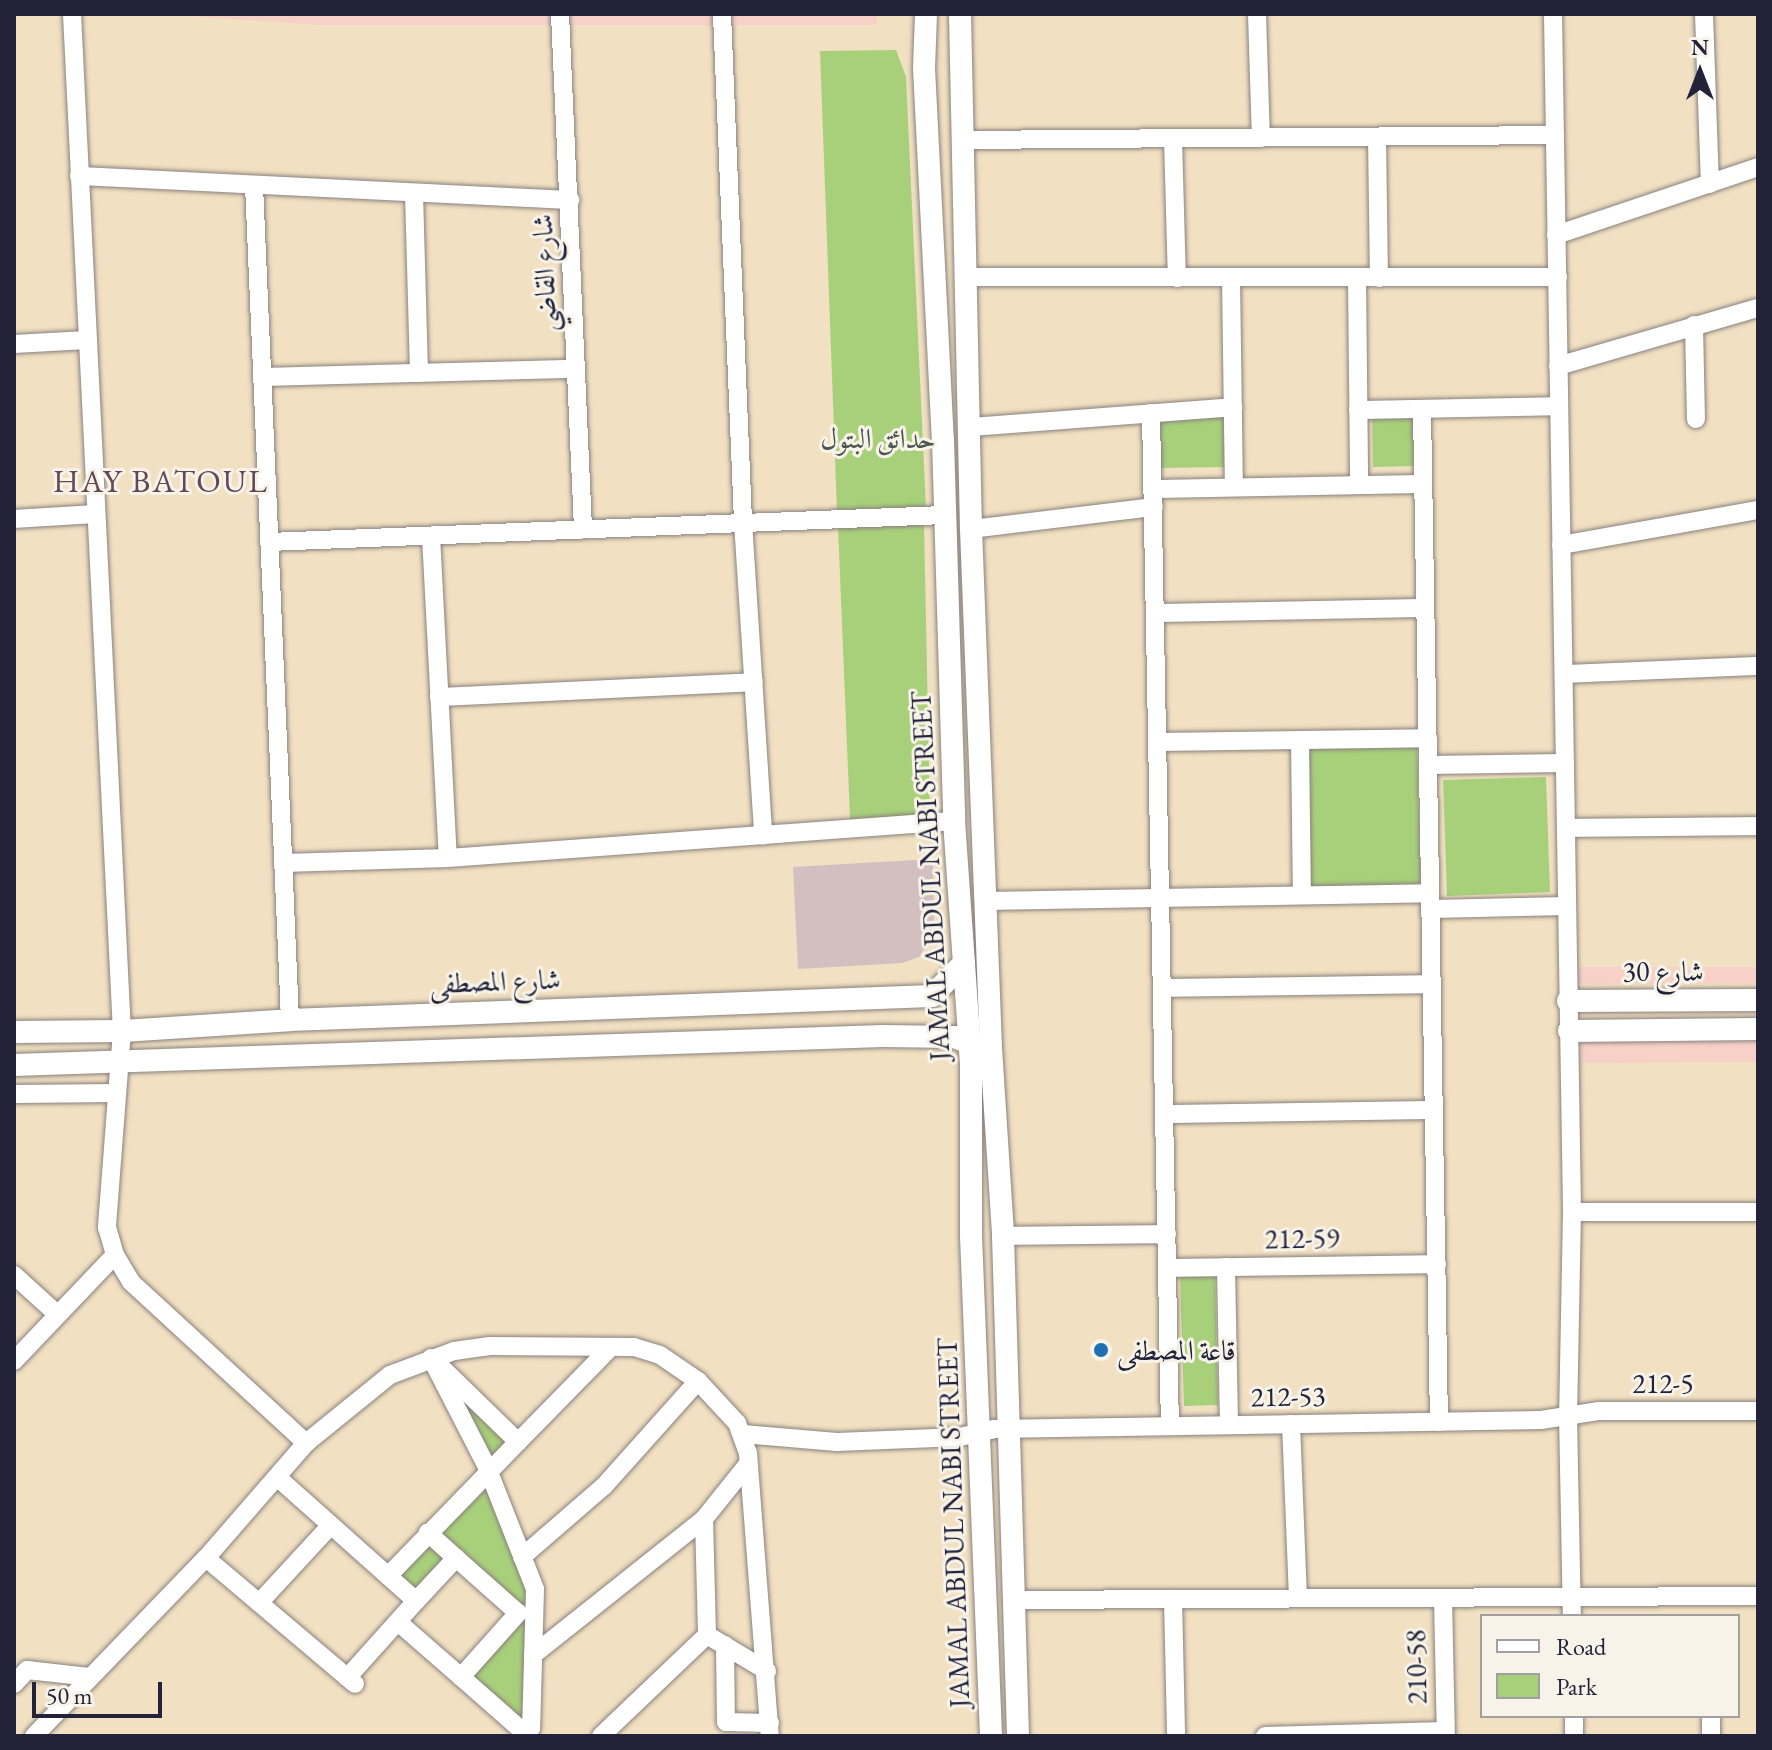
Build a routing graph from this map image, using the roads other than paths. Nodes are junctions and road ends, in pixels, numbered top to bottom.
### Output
1 (72, 14) edge
2 (560, 14) edge
3 (722, 14) edge
4 (909, 14) edge
5 (926, 14) edge
6 (933, 14) edge
7 (1257, 14) edge
8 (1553, 14) edge
9 (1704, 14) edge
10 (963, 30) edge
11 (925, 51) junction
12 (1555, 135) junction
13 (1377, 137) junction
14 (1261, 138) junction
15 (1173, 139) junction
16 (963, 140) junction
17 (1758, 167) edge
18 (79, 176) junction
19 (1710, 184) junction
20 (254, 185) junction
21 (414, 193) junction
22 (570, 200) junction
23 (1556, 235) junction
24 (967, 277) junction
25 (1558, 277) junction
26 (1177, 278) junction
27 (1231, 278) junction
28 (1357, 278) junction
29 (1379, 278) junction
30 (1758, 308) edge
31 (1694, 325) junction
32 (87, 340) junction
33 (14, 344) edge
34 (1558, 366) junction
35 (575, 369) junction
36 (419, 373) junction
37 (262, 377) junction
38 (1559, 406) junction
39 (1233, 407) junction
40 (1422, 409) junction
41 (1358, 410) junction
42 (1151, 413) junction
43 (1696, 419) dead end
44 (970, 427) junction
45 (1423, 484) junction
46 (1359, 485) junction
47 (1234, 487) junction
48 (1154, 498) junction
49 (1758, 510) edge
50 (95, 514) junction
51 (945, 515) junction
52 (14, 519) edge
53 (743, 522) junction
54 (583, 529) junction
55 (971, 529) junction
56 (431, 536) junction
57 (269, 542) junction
58 (1561, 545) junction
59 (1425, 608) junction
60 (1156, 613) junction
61 (1758, 666) edge
62 (1565, 674) junction
63 (754, 682) junction
64 (439, 697) junction
65 (1428, 738) junction
66 (1300, 740) junction
67 (1158, 742) junction
68 (1565, 763) junction
69 (1428, 765) junction
70 (954, 821) junction
71 (1758, 826) edge
72 (1566, 828) junction
73 (763, 835) junction
74 (448, 858) junction
75 (283, 863) junction
76 (1302, 895) junction
77 (1161, 898) junction
78 (1430, 901) junction
79 (1567, 906) junction
80 (986, 909) junction
81 (960, 917) junction
82 (964, 963) junction
83 (1432, 984) junction
84 (1162, 988) junction
85 (1758, 1000) edge
86 (1568, 1001) junction
87 (1594, 1001) junction
88 (290, 1020) junction
89 (1758, 1029) edge
90 (122, 1031) junction
91 (1569, 1031) junction
92 (1594, 1031) junction
93 (14, 1032) edge
94 (969, 1045) junction
95 (991, 1048) junction
96 (120, 1062) junction
97 (14, 1065) edge
98 (117, 1093) junction
99 (14, 1094) edge
100 (1434, 1110) junction
101 (1165, 1114) junction
102 (1572, 1212) junction
103 (1758, 1212) edge
104 (1167, 1234) junction
105 (1003, 1236) junction
106 (115, 1255) junction
107 (1437, 1264) junction
108 (1226, 1267) junction
109 (1167, 1268) junction
110 (14, 1275) edge
111 (58, 1315) junction
112 (611, 1347) junction
113 (431, 1358) junction
114 (14, 1361) edge
115 (698, 1381) junction
116 (1758, 1411) edge
117 (1568, 1415) junction
118 (1439, 1422) junction
119 (1291, 1424) junction
120 (1229, 1425) junction
121 (1170, 1426) junction
122 (1007, 1429) junction
123 (979, 1431) junction
124 (743, 1434) junction
125 (518, 1442) junction
126 (306, 1443) junction
127 (748, 1464) junction
128 (489, 1472) junction
129 (277, 1477) junction
130 (704, 1519) junction
131 (331, 1525) junction
132 (428, 1533) junction
133 (522, 1557) junction
134 (206, 1558) junction
135 (456, 1558) junction
136 (388, 1576) junction
137 (534, 1595) junction
138 (1710, 1596) junction
139 (1758, 1596) edge
140 (1298, 1598) junction
141 (1443, 1598) junction
142 (1173, 1599) junction
143 (1012, 1600) junction
144 (416, 1601) junction
145 (259, 1603) junction
146 (1572, 1606) edge
147 (518, 1613) junction
148 (1710, 1614) edge
149 (398, 1622) junction
150 (707, 1635) junction
151 (725, 1645) junction
152 (533, 1655) junction
153 (767, 1671) junction
154 (89, 1677) junction
155 (461, 1677) junction
156 (14, 1684) edge
157 (726, 1722) junction
158 (770, 1730) edge
159 (1446, 1734) edge
160 (34, 1736) edge
161 (527, 1736) edge
162 (601, 1736) edge
163 (712, 1736) edge
164 (991, 1736) edge
165 (1018, 1736) edge
166 (1176, 1736) edge
167 (1265, 1736) edge

1 - 18 street
2 - 22 street, شارع القاضي
3 - 53 street
4 - 11 street
5 - 11 street, JAMAL ABDUL NABI STREET
6 - 11 street
7 - 14 street
8 - 12 street
9 - 19 street
10 - 11 street
10 - 16 street, JAMAL ABDUL NABI STREET
11 - 51 street, JAMAL ABDUL NABI STREET
12 - 13 street
12 - 23 street
13 - 14 street
13 - 29 street
14 - 15 street
15 - 16 street
15 - 26 street
16 - 24 street, JAMAL ABDUL NABI STREET
17 - 19 street
18 - 20 street
18 - 32 street
19 - 23 street
20 - 21 street
20 - 37 street
21 - 22 street
21 - 36 street
22 - 35 street, شارع القاضي
23 - 25 street
24 - 26 street
24 - 44 street, JAMAL ABDUL NABI STREET
25 - 29 street
25 - 34 street
26 - 27 street
27 - 28 street
27 - 39 street
28 - 29 street
28 - 41 street
30 - 31 street
31 - 34 street
31 - 43 street
32 - 33 street
32 - 50 street
34 - 38 street
35 - 36 street
35 - 54 street, شارع القاضي
36 - 37 street
37 - 57 street
38 - 40 street
38 - 58 street
39 - 42 street
39 - 47 street
40 - 41 street
40 - 45 street
41 - 46 street
42 - 44 street
42 - 48 street
44 - 55 street, JAMAL ABDUL NABI STREET
45 - 46 street
45 - 59 street
46 - 47 street
47 - 48 street
48 - 55 street
48 - 60 street
49 - 58 street
50 - 52 street
50 - 90 street
51 - 53 street
51 - 70 street, JAMAL ABDUL NABI STREET
53 - 54 street
53 - 63 street
54 - 56 street
55 - 80 street, JAMAL ABDUL NABI STREET
56 - 57 street
56 - 64 street
57 - 75 street
58 - 62 street
59 - 60 street
59 - 65 street
60 - 67 street
61 - 62 street
62 - 68 street
63 - 64 street
63 - 73 street
64 - 74 street
65 - 66 street
65 - 69 street
66 - 67 street
66 - 76 street
67 - 77 street
68 - 69 street
68 - 72 street
69 - 78 street
70 - 73 street
70 - 81 street, JAMAL ABDUL NABI STREET
71 - 72 street
72 - 79 street
73 - 74 street
74 - 75 street
75 - 88 street
76 - 77 street
76 - 78 street
77 - 80 street
77 - 84 street
78 - 79 street
78 - 83 street
79 - 86 street
80 - 81 street
80 - 95 street, JAMAL ABDUL NABI STREET
81 - 82 street, JAMAL ABDUL NABI STREET
82 - 88 street, شارع المصطفى
82 - 94 street, JAMAL ABDUL NABI STREET
83 - 84 street
83 - 100 street
84 - 101 street
85 - 87 street, شارع 30
86 - 87 street, شارع 30
86 - 91 street
87 - 92 street
88 - 90 street, شارع المصطفى
89 - 92 street, شارع 30
90 - 93 street, شارع المصطفى
90 - 96 street
91 - 92 street, شارع 30
91 - 102 street
94 - 95 street
94 - 96 street
94 - 123 street, JAMAL ABDUL NABI STREET
95 - 105 street, JAMAL ABDUL NABI STREET
96 - 97 street
96 - 98 street
98 - 99 street
98 - 106 street
100 - 101 street
100 - 107 street
101 - 104 street
102 - 103 street
102 - 117 street
104 - 105 street
104 - 109 street
105 - 122 street, JAMAL ABDUL NABI STREET
106 - 111 street
106 - 126 street
107 - 108 street, 212-59
107 - 118 street
108 - 109 street, 212-59
108 - 120 street
109 - 121 street
110 - 111 street
111 - 114 street
112 - 113 street
112 - 115 street
112 - 125 street
113 - 125 street
113 - 126 street
113 - 128 street
115 - 124 street
115 - 133 street
116 - 117 street, 212-5
117 - 118 street, 212-53
117 - 146 street
118 - 119 street, 212-53
119 - 120 street, 212-53
119 - 140 street
120 - 121 street, 212-53
121 - 122 street, 212-53
122 - 123 street, 212-53
122 - 143 street, JAMAL ABDUL NABI STREET
123 - 124 street, 212-53
123 - 164 street, JAMAL ABDUL NABI STREET
124 - 127 street
125 - 128 street
126 - 129 street
127 - 130 street
127 - 153 street
128 - 132 street
128 - 133 street
129 - 131 street
129 - 134 street
130 - 150 street
130 - 152 street
131 - 136 street
131 - 145 street
132 - 135 street
132 - 136 street
133 - 137 street
134 - 145 street
134 - 154 street
135 - 144 street
135 - 147 street
136 - 144 street
137 - 147 street
137 - 152 street
138 - 139 street
138 - 146 street
138 - 148 street
140 - 141 street
140 - 142 street
141 - 146 street
141 - 159 street, 210-58
142 - 143 street
142 - 166 street
143 - 165 street, JAMAL ABDUL NABI STREET
144 - 149 street
145 - 149 street
147 - 155 street
149 - 155 street
150 - 151 street
150 - 162 street
151 - 153 street
151 - 157 street
152 - 161 street
153 - 158 street
154 - 156 street
154 - 160 street
155 - 161 street
157 - 158 street
157 - 163 street
159 - 167 street

